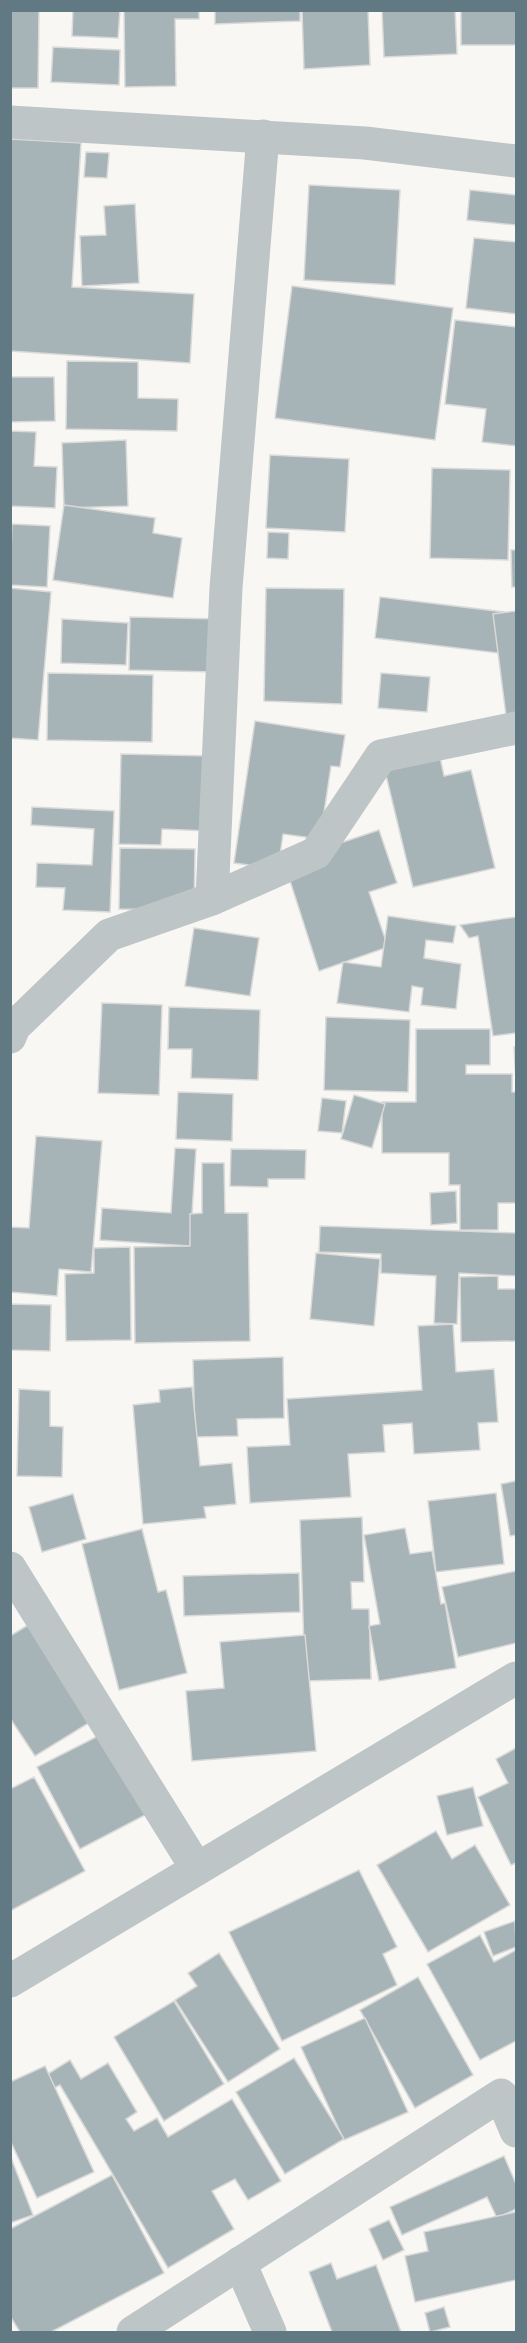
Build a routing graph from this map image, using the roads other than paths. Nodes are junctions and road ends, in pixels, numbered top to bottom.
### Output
1 (10, 122) edge
2 (263, 136) junction
3 (516, 161) edge
4 (516, 728) edge
5 (212, 899) junction
6 (10, 1037) edge
7 (12, 1576) edge
8 (516, 1678) edge
9 (197, 1869) junction
10 (10, 1981) edge
11 (516, 2131) edge
12 (240, 2263) junction
13 (133, 2332) edge
14 (270, 2332) edge

1 - 2 street
2 - 3 street
2 - 5 street
4 - 5 street
5 - 6 street
7 - 9 street
8 - 9 street
9 - 10 street
11 - 12 street
12 - 13 street
12 - 14 street

